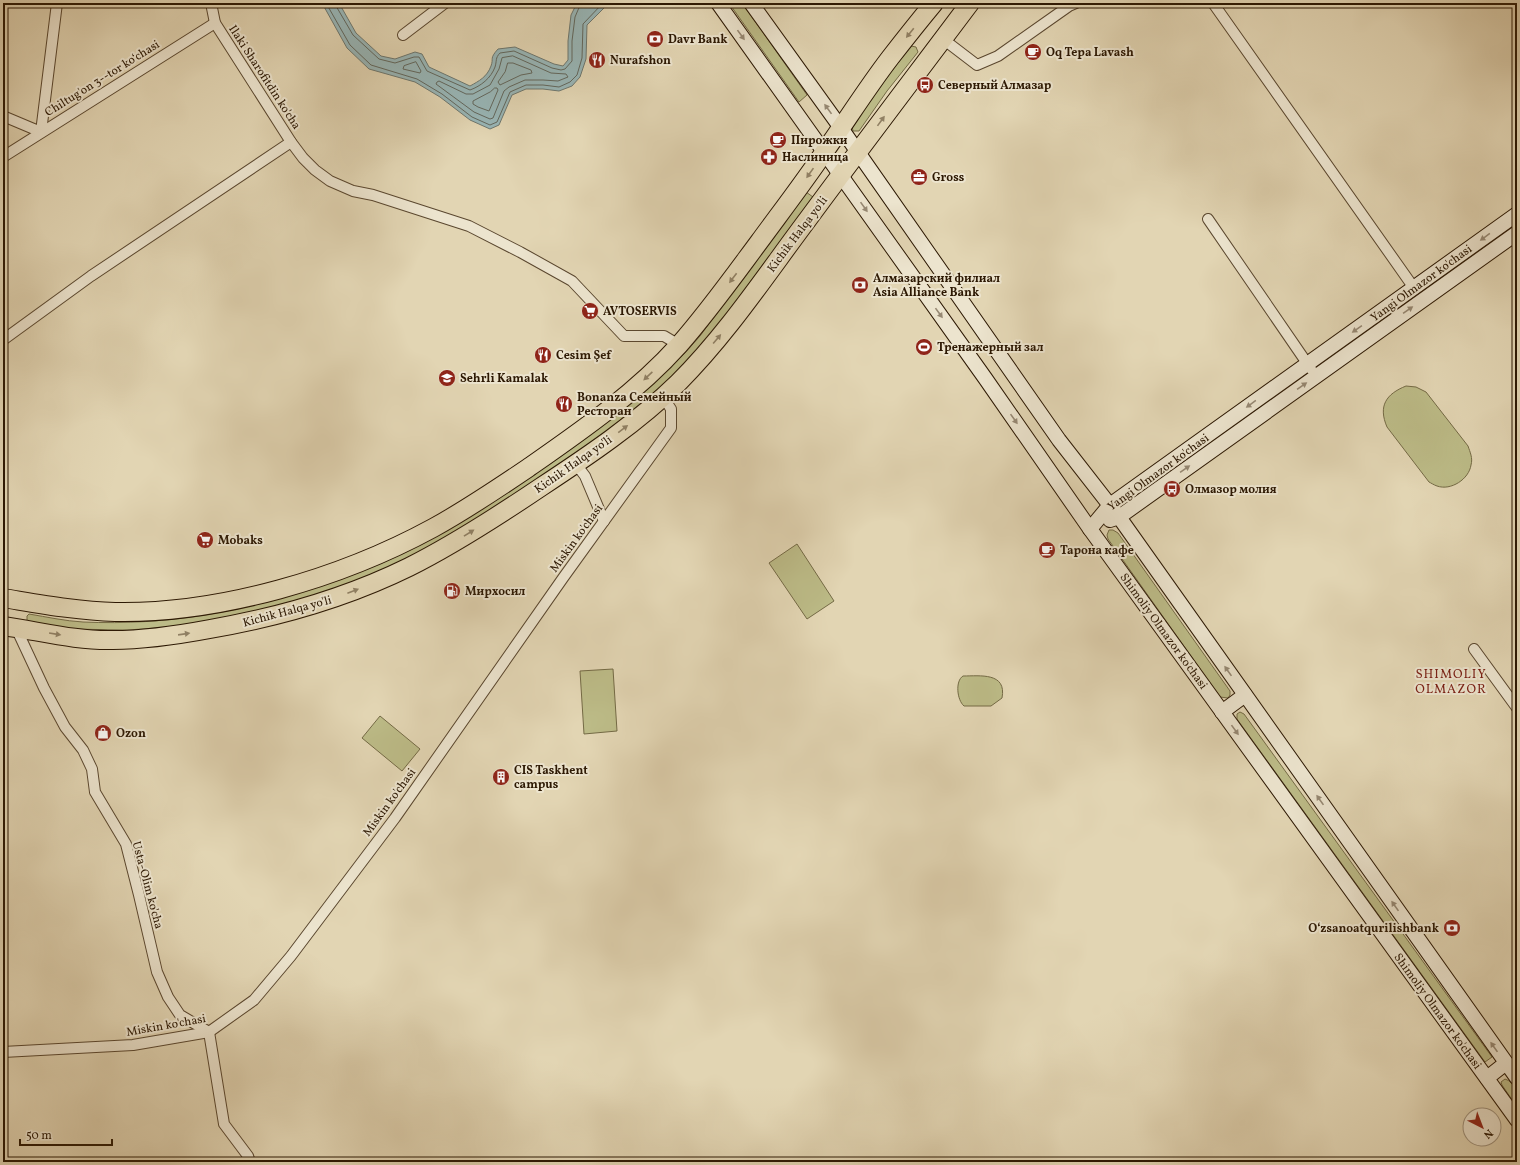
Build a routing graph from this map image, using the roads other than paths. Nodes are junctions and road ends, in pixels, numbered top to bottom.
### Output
1 (57, 3) edge
2 (211, 3) edge
3 (445, 3) edge
4 (718, 3) edge
5 (751, 3) edge
6 (934, 3) edge
7 (970, 3) edge
8 (1076, 3) edge
9 (1213, 3) edge
10 (215, 23) junction
11 (403, 35) dead end
12 (943, 39) junction
13 (3, 116) edge
14 (841, 128) junction
15 (41, 132) junction
16 (291, 142) junction
17 (825, 152) junction
18 (858, 153) junction
19 (3, 156) edge
20 (841, 175) junction
21 (1517, 214) edge
22 (1208, 219) dead end
23 (1517, 232) edge
24 (1414, 288) junction
25 (3, 340) edge
26 (679, 345) junction
27 (1308, 364) junction
28 (1316, 376) junction
29 (662, 397) junction
30 (576, 464) junction
31 (1110, 505) junction
32 (1119, 517) junction
33 (604, 521) junction
34 (1090, 528) junction
35 (6, 599) edge
36 (8, 626) edge
37 (1474, 648) dead end
38 (1245, 695) junction
39 (1517, 708) edge
40 (1222, 712) junction
41 (209, 1032) junction
42 (3, 1052) edge
43 (1506, 1063) junction
44 (1487, 1078) junction
45 (1517, 1078) edge
46 (1517, 1120) edge
47 (250, 1162) edge

1 - 15 street
2 - 10 street, Ilaki Sharofitdin ko'cha
3 - 11 street
4 -> 17 main road, Shimoliy Olmazor ko'chasi
14 -> 5 main road, Shimoliy Olmazor ko'chasi
6 -> 14 highway, Kichik Halqa yo'li
7 - 12 highway, Kichik Halqa yo'li
8 - 12 street
9 - 24 street
10 - 15 street, Chiltug'on 3--tor koʻchasi
10 - 16 street, Ilaki Sharofitdin ko'cha
18 -> 12 highway, Kichik Halqa yo'li
13 - 15 street
14 - 17 highway, Kichik Halqa yo'li
14 - 18 main road, Shimoliy Olmazor ko'chasi
15 - 19 street, Chiltug'on 3--tor koʻchasi
16 - 25 street
16 - 26 street, Ilaki Sharofitdin ko'cha
17 - 20 main road, Shimoliy Olmazor ko'chasi
17 -> 26 highway, Kichik Halqa yo'li
18 - 20 highway, Kichik Halqa yo'li
18 - 31 main road, Shimoliy Olmazor ko'chasi
29 -> 20 highway, Kichik Halqa yo'li
20 -> 34 main road, Shimoliy Olmazor ko'chasi
21 -> 24 main road, Yangi Olmazor ko'chasi
22 - 27 street
28 -> 23 main road, Yangi Olmazor ko'chasi
24 -> 27 main road, Yangi Olmazor ko'chasi
26 -> 35 highway, Kichik Halqa yo'li
27 - 28 street
27 -> 31 main road, Yangi Olmazor ko'chasi
32 -> 28 main road, Yangi Olmazor ko'chasi
30 -> 29 highway, Kichik Halqa yo'li
29 - 33 street, Miskin ko'chasi
30 - 33 street
36 -> 30 highway, Kichik Halqa yo'li
31 - 32 main road, Shimoliy Olmazor ko'chasi
31 - 34 main road, Yangi Olmazor ko'chasi
32 - 34 main road, Yangi Olmazor ko'chasi
38 -> 32 main road, Shimoliy Olmazor ko'chasi
33 - 41 street, Miskin ko'chasi
34 - 40 main road, Shimoliy Olmazor ko'chasi
35 - 36 highway
36 - 41 street, Usta-Olim ko'cha
37 - 39 street
38 - 40 main road
43 -> 38 main road, Shimoliy Olmazor ko'chasi
40 -> 44 main road, Shimoliy Olmazor ko'chasi
41 - 42 street, Miskin ko'chasi
41 - 47 street
43 - 44 main road
43 - 45 main road, Shimoliy Olmazor ko'chasi
44 - 46 main road, Shimoliy Olmazor ko'chasi

